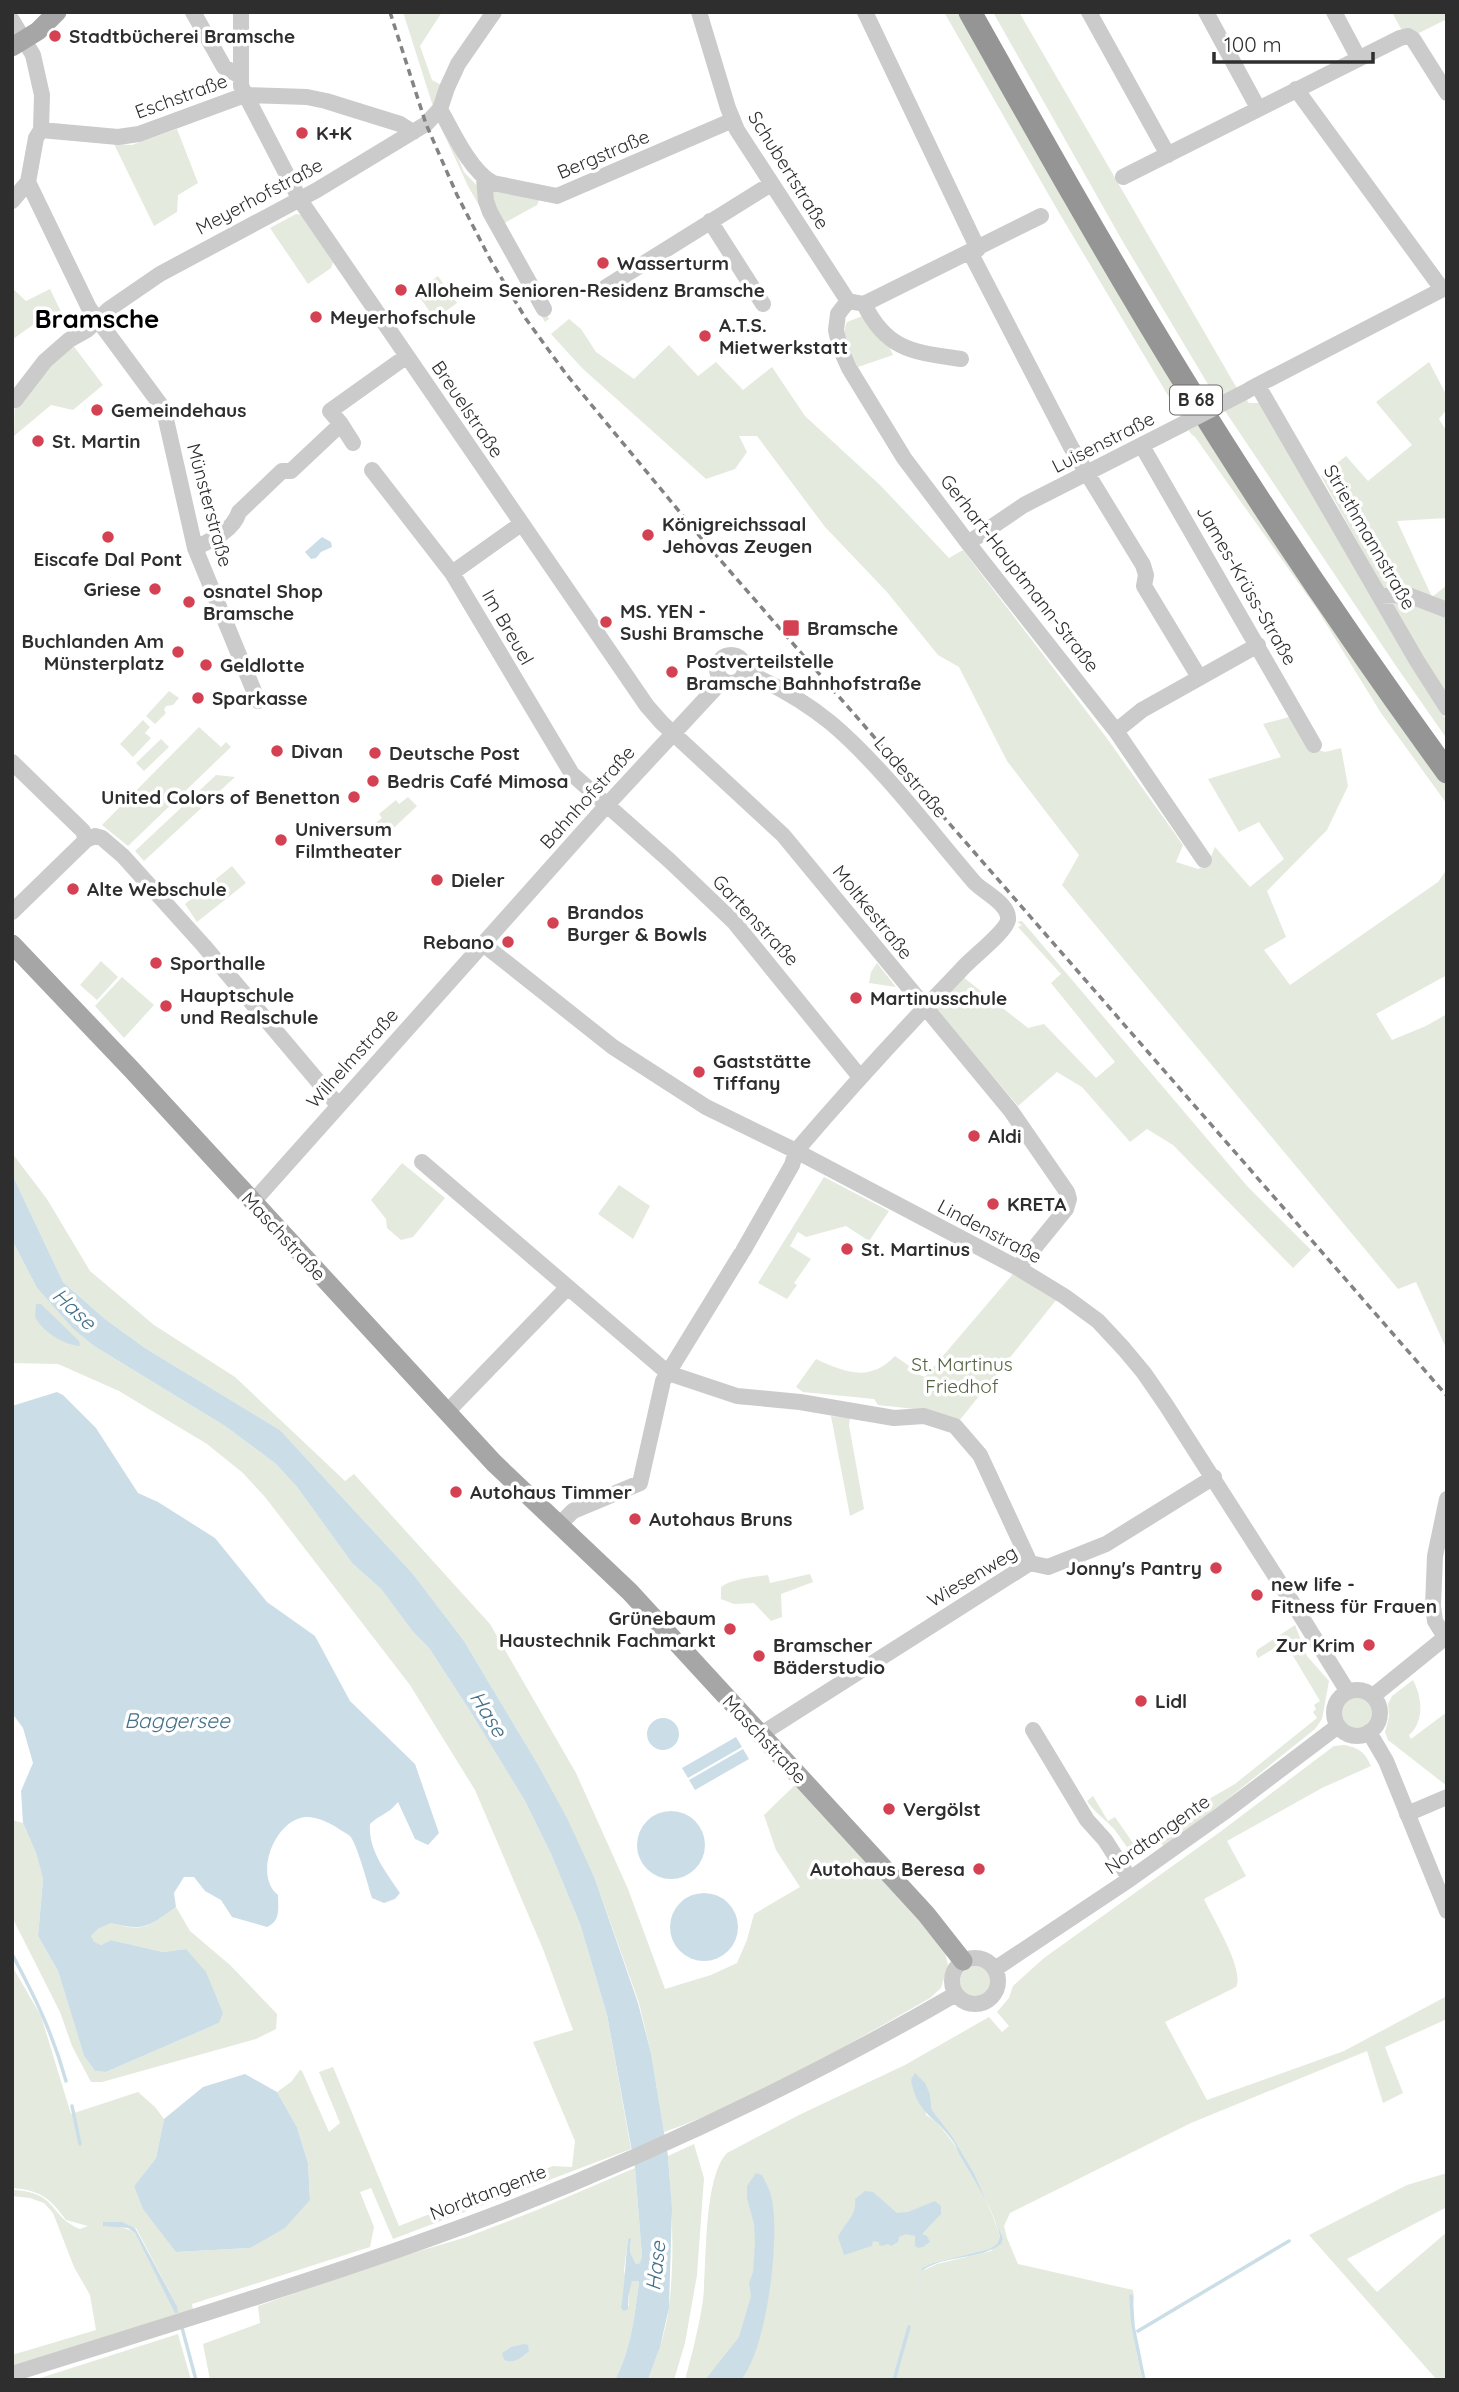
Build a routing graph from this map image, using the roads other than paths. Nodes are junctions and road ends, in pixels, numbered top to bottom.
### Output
1 (57, 12) edge
2 (193, 12) edge
3 (241, 12) edge
4 (494, 12) edge
5 (699, 12) edge
6 (865, 12) edge
7 (970, 12) edge
8 (984, 12) edge
9 (1089, 12) edge
10 (1206, 12) edge
11 (1334, 12) edge
12 (12, 20) edge
13 (18, 43) edge
14 (1359, 59) junction
15 (240, 76) junction
16 (1296, 89) junction
17 (1447, 93) edge
18 (245, 95) junction
19 (1258, 108) junction
20 (440, 109) junction
21 (733, 120) junction
22 (41, 130) junction
23 (413, 132) junction
24 (1168, 155) junction
25 (1123, 177) dead end
26 (484, 178) junction
27 (28, 182) junction
28 (771, 184) junction
29 (300, 200) junction
30 (12, 201) edge
31 (1041, 216) dead end
32 (710, 221) junction
33 (974, 250) junction
34 (606, 287) dead end
35 (1445, 288) edge
36 (856, 303) junction
37 (763, 304) dead end
38 (544, 309) dead end
39 (97, 319) junction
40 (407, 356) junction
41 (961, 359) dead end
42 (1253, 388) junction
43 (15, 400) dead end
44 (341, 424) junction
45 (353, 443) dead end
46 (1142, 446) junction
47 (372, 470) dead end
48 (1087, 474) junction
49 (521, 524) junction
50 (968, 543) junction
51 (195, 548) junction
52 (452, 573) junction
53 (1380, 596) junction
54 (1447, 610) edge
55 (1258, 645) junction
56 (745, 672) junction
57 (1199, 677) junction
58 (722, 681) junction
59 (258, 701) dead end
60 (1447, 708) edge
61 (1116, 731) junction
62 (674, 734) junction
63 (1314, 745) dead end
64 (1447, 752) edge
65 (12, 762) edge
66 (1447, 772) edge
67 (606, 806) junction
68 (86, 840) junction
69 (1204, 860) dead end
70 (12, 912) edge
71 (12, 944) edge
72 (483, 944) junction
73 (925, 1007) junction
74 (860, 1077) junction
75 (338, 1105) junction
76 (796, 1151) junction
77 (422, 1162) dead end
78 (253, 1202) junction
79 (1018, 1268) junction
80 (568, 1287) junction
81 (668, 1373) junction
82 (447, 1412) junction
83 (1214, 1477) junction
84 (1447, 1499) edge
85 (559, 1525) junction
86 (1030, 1563) junction
87 (1446, 1636) edge
88 (1348, 1692) junction
89 (1373, 1696) junction
90 (1338, 1726) junction
91 (1033, 1730) dead end
92 (1369, 1732) junction
93 (761, 1734) junction
94 (1447, 1797) edge
95 (1407, 1814) junction
96 (1130, 1879) junction
97 (1447, 1911) edge
98 (963, 1961) junction
99 (995, 1969) junction
100 (956, 1994) junction
101 (12, 2374) edge

1 - 13 main road
2 - 15 street
3 - 15 street, Breuelstraße
4 - 20 street
5 - 21 street, Schubertstraße
6 - 33 street
7 - 66 highway, B 68
8 - 64 highway, B 68
9 - 24 street
10 - 19 street
11 - 14 street
12 - 13 street
13 - 22 street
14 - 16 street
14 - 17 street
15 - 18 street, Breuelstraße
16 - 19 street
16 - 35 street
18 - 22 street, Eschstraße
18 - 23 street, Eschstraße
18 - 29 street, Breuelstraße
19 - 24 street
20 - 23 street, Meyerhofstraße
20 - 26 street
21 - 26 street, Bergstraße
21 - 28 street, Schubertstraße
22 - 27 street
23 - 29 street, Meyerhofstraße
24 - 25 street
26 - 38 street
27 - 30 street
27 - 39 street, Münsterstraße
28 - 32 street
28 - 36 street, Schubertstraße
29 - 39 street, Meyerhofstraße
29 - 40 street, Breuelstraße
31 - 33 street
32 - 34 street
32 - 37 street
33 - 36 street
33 - 48 street
35 - 42 street, Luisenstraße
36 - 41 street, Schubertstraße
36 - 50 street, Gerhart-Hauptmann-Straße
39 - 43 street, Meyerhofstraße
39 - 51 street, Münsterstraße
40 - 44 street
40 - 49 street, Breuelstraße
42 - 46 street, Luisenstraße, bridge
42 - 53 street, Striethmannstraße
44 - 45 street
44 - 51 street
46 - 48 street, Luisenstraße
46 - 55 street, James-Krüss-Straße
47 - 52 street, Im Breuel
48 - 50 street, Luisenstraße
48 - 57 street
49 - 52 street
49 - 62 street, Breuelstraße
50 - 61 street, Gerhart-Hauptmann-Straße
51 - 59 street, Münsterstraße
52 - 67 street, Im Breuel
53 - 54 street
53 - 60 street, Striethmannstraße
55 - 57 street
55 - 63 street, James-Krüss-Straße
56 - 58 street
56 - 58 street
56 - 73 street, Ladestraße
57 - 61 street
58 - 62 street, Bahnhofstraße
61 - 69 street, Gerhart-Hauptmann-Straße
62 - 67 street, Bahnhofstraße
62 - 73 street, Moltkestraße
65 - 68 street
67 - 72 street, Bahnhofstraße
67 - 74 street, Gartenstraße
68 - 70 street
68 - 75 street
71 - 78 main road, Maschstraße
72 - 75 street, Wilhelmstraße
72 - 76 street, Lindenstraße
73 - 74 street
73 - 79 street, Moltkestraße
74 - 76 street
75 - 78 street, Wilhelmstraße
76 - 79 street, Lindenstraße
76 - 81 street
77 - 80 street
78 - 82 main road, Maschstraße
79 - 83 street, Lindenstraße
80 - 81 street
80 - 82 street
81 - 85 street
81 - 86 street
82 - 85 main road, Maschstraße
83 - 86 street, Wiesenweg
83 - 88 street, Lindenstraße
84 - 87 street
85 - 93 main road, Maschstraße
86 - 93 street, Wiesenweg
87 - 89 street
88 - 89 street
88 - 90 street
89 - 92 street
90 - 92 street
90 - 96 street, Nordtangente
91 - 96 street
92 - 95 street
93 - 98 main road, Maschstraße
94 - 95 street
95 - 97 street
96 - 99 street, Nordtangente
98 - 99 street
98 - 100 street
99 - 100 street
100 - 101 street, Nordtangente

